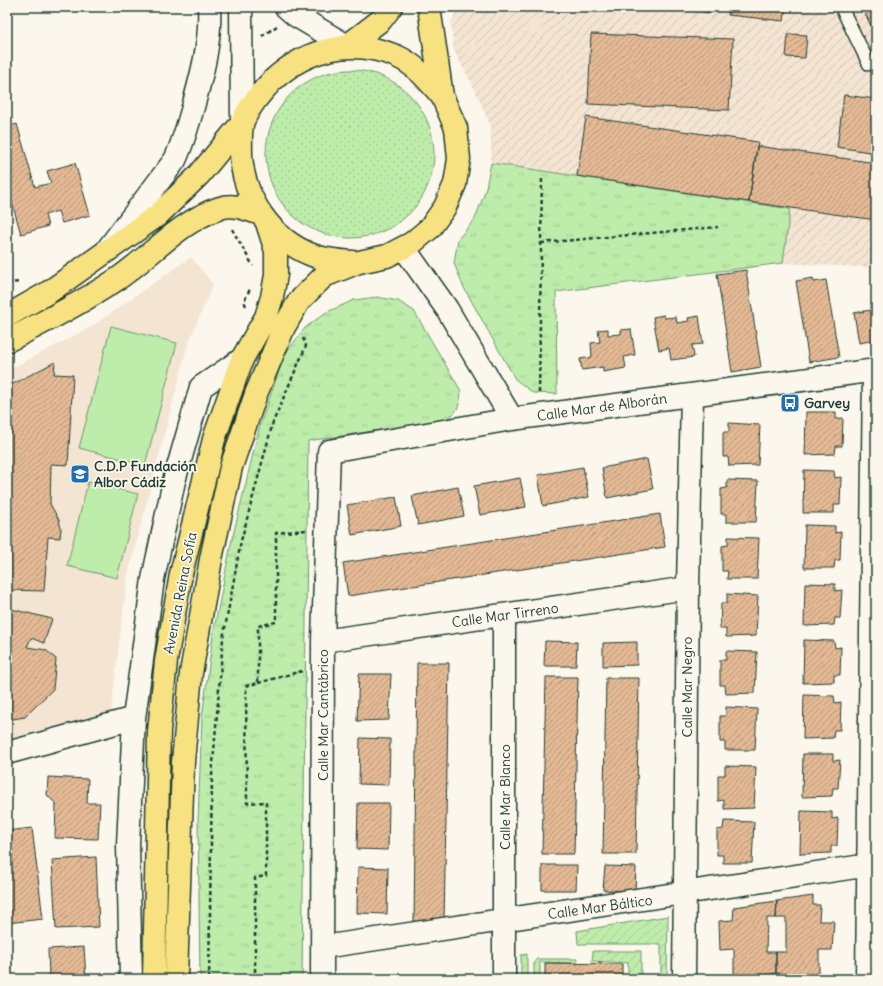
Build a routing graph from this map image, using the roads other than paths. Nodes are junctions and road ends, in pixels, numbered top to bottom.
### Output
1 (209, 7) edge
2 (241, 7) edge
3 (391, 7) edge
4 (429, 7) edge
5 (841, 7) edge
6 (290, 11) edge
7 (346, 46) junction
8 (876, 61) edge
9 (442, 96) junction
10 (242, 123) junction
11 (264, 219) junction
12 (404, 248) junction
13 (104, 254) junction
14 (359, 262) junction
15 (7, 316) edge
16 (275, 322) junction
17 (7, 341) edge
18 (242, 359) junction
19 (875, 370) edge
20 (692, 395) junction
21 (512, 419) junction
22 (329, 451) joint
23 (688, 588) junction
24 (504, 615) junction
25 (323, 641) junction
26 (134, 718) junction
27 (7, 753) edge
28 (872, 865) edge
29 (686, 894) junction
30 (504, 921) junction
31 (323, 947) junction
32 (131, 979) edge
33 (154, 979) edge
34 (176, 979) edge
35 (322, 979) edge
36 (504, 979) edge
37 (684, 979) edge
38 (867, 979) edge

1 - 13 street
2 - 10 street
3 - 7 main road, Avenida Reina Sofía
4 - 9 main road, Avenida Reina Sofía
5 - 8 lane
6 - 7 street
7 - 9 main road, Avenida Reina Sofía
7 - 10 main road, Avenida Reina Sofía
9 - 12 main road, Avenida Reina Sofía
10 - 11 main road, Avenida Reina Sofía
10 - 13 main road
11 - 14 main road, Avenida Reina Sofía
11 - 16 main road, Avenida Reina Sofía
11 - 17 main road
12 - 14 main road, Avenida Reina Sofía
12 - 21 street
13 - 15 main road
14 - 16 main road, Avenida Reina Sofía
16 - 18 main road, Avenida Reina Sofía
16 - 34 main road, Avenida Reina Sofía
18 - 26 street
18 - 33 main road, Avenida Reina Sofía
19 - 20 street, Calle Mar de Alborán
19 - 28 street
20 - 21 street, Calle Mar de Alborán
20 - 23 street, Calle Mar Negro
21 - 22 street, Calle Mar de Alborán
22 - 25 street, Calle Mar Cantábrico
23 - 24 street, Calle Mar Tirreno
23 - 29 street, Calle Mar Negro
24 - 25 street, Calle Mar Tirreno
24 - 30 street, Calle Mar Blanco
25 - 31 street, Calle Mar Cantábrico
26 - 27 street
26 - 32 street
28 - 29 street, Calle Mar Báltico
28 - 38 street
29 - 30 street, Calle Mar Báltico
29 - 37 street, Calle Mar Negro
30 - 31 street, Calle Mar Báltico
30 - 36 street, Calle Mar Blanco
31 - 35 street, Calle Mar Cantábrico

